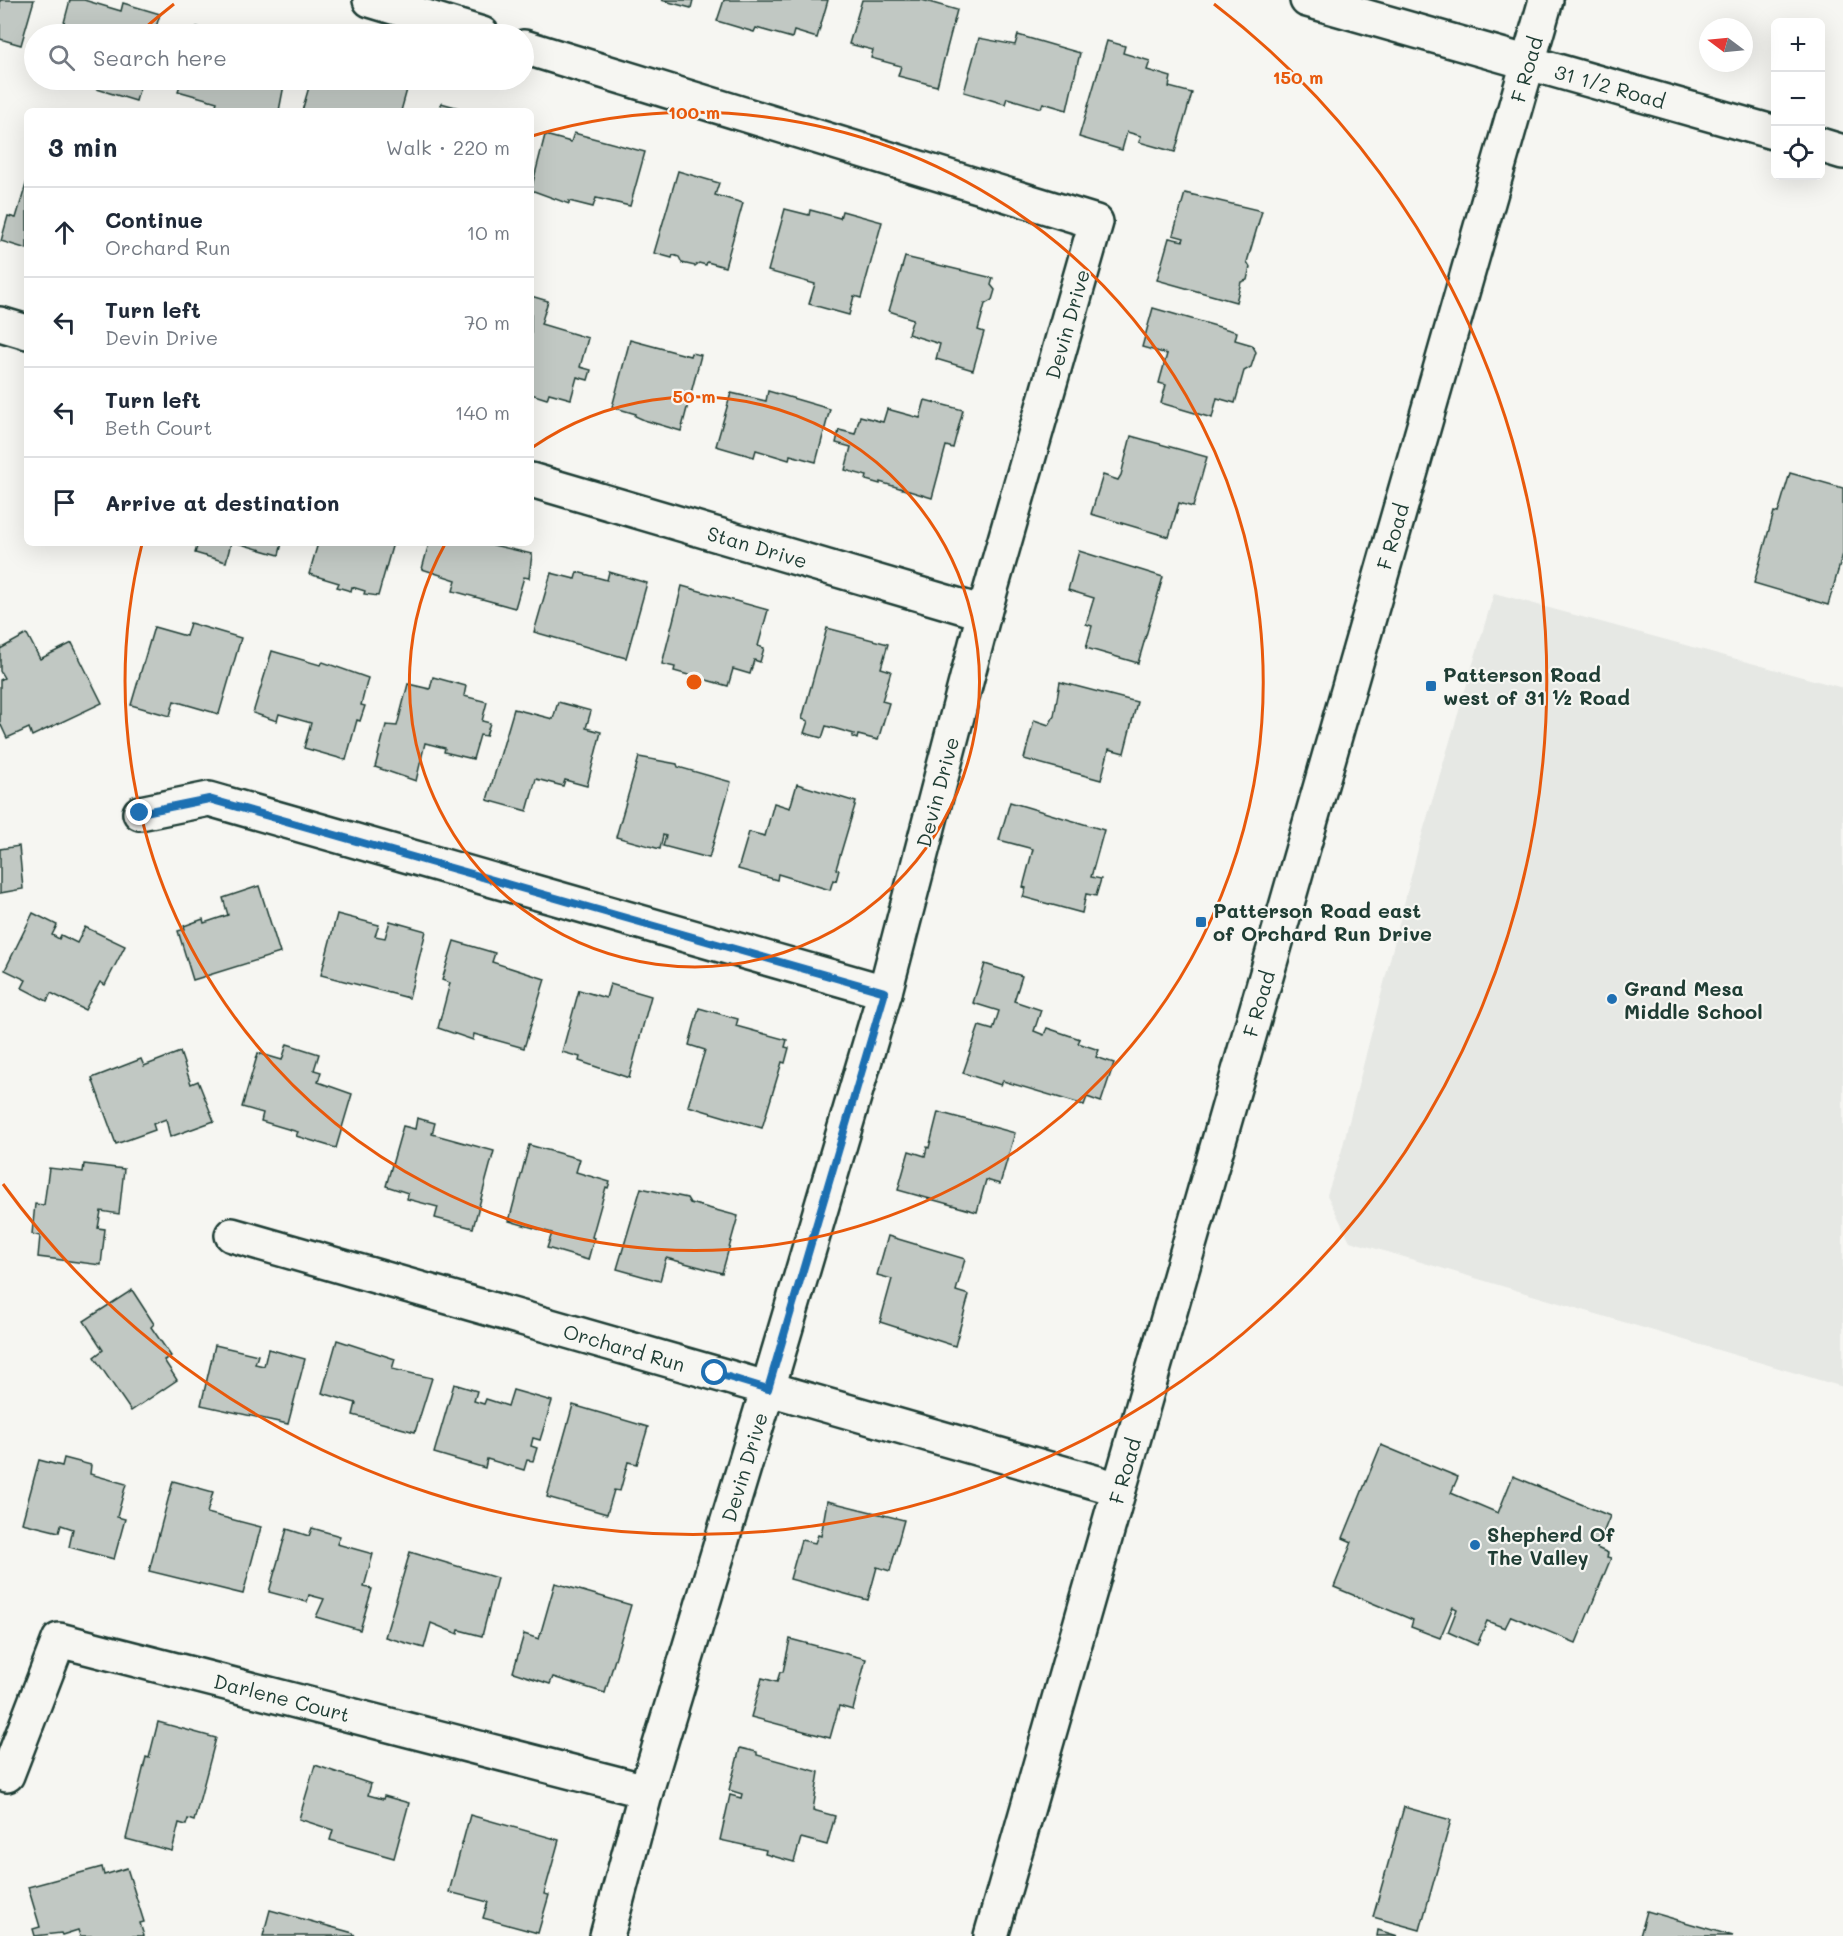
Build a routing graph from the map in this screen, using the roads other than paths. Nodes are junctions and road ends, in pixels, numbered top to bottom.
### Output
1 (370, 0) edge
2 (1307, 0) edge
3 (1546, 0) edge
4 (449, 24) edge
5 (534, 50) edge
6 (1528, 62) junction
7 (1771, 132) edge
8 (1825, 147) edge
9 (1843, 152) edge
10 (0, 324) edge
11 (24, 331) edge
12 (534, 481) edge
13 (984, 613) junction
14 (140, 813) dead end
15 (885, 992) junction
16 (232, 1235) dead end
17 (768, 1389) junction
18 (1119, 1489) junction
19 (7, 1775) dead end
20 (646, 1791) junction
21 (607, 1936) edge
22 (991, 1936) edge

1 - 4 street
2 - 6 street, 31 1/2 Road
3 - 6 street, F Road
5 - 13 street, Devin Drive
6 - 7 street, 31 1/2 Road
6 - 18 street, F Road
8 - 9 street
10 - 11 street
12 - 13 street, Stan Drive
13 - 15 street, Devin Drive
14 - 15 street
15 - 17 street, Devin Drive
16 - 17 street, Orchard Run
17 - 18 street, Orchard Run
17 - 20 street, Devin Drive
18 - 22 street, F Road
19 - 20 street, Darlene Court
20 - 21 street, Devin Drive

